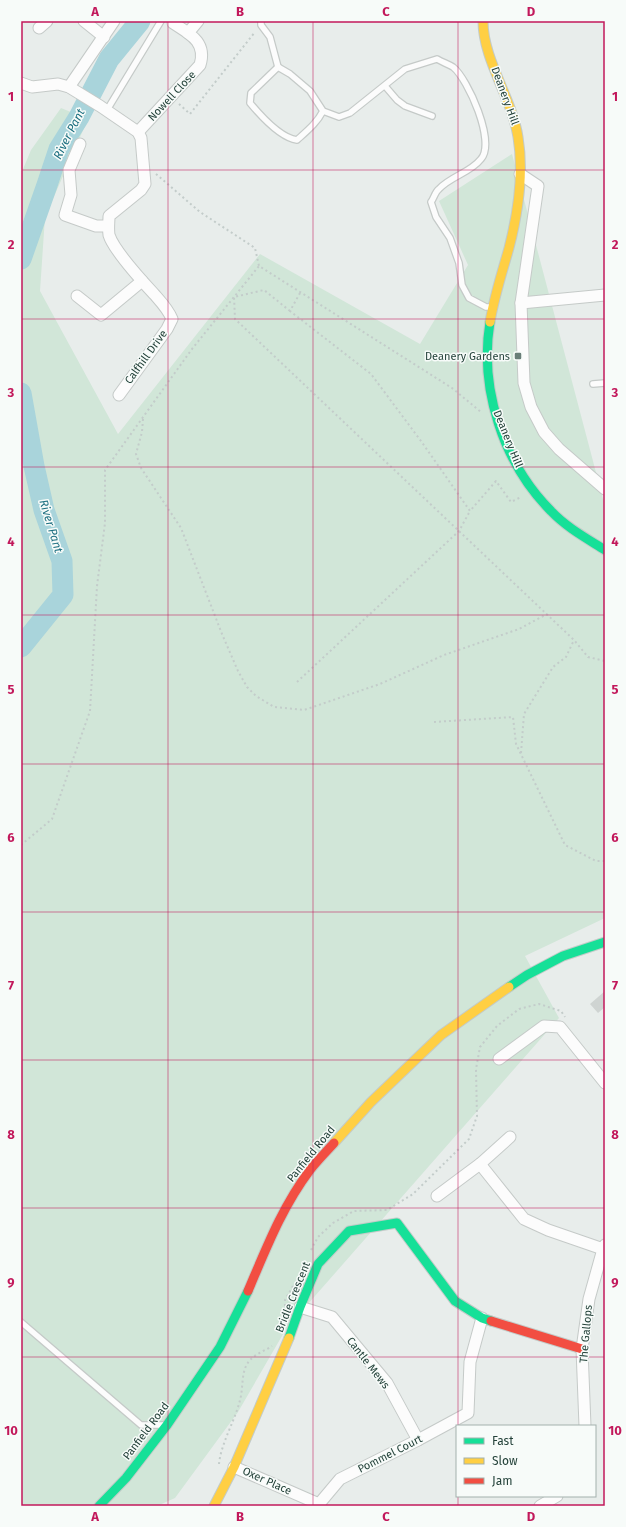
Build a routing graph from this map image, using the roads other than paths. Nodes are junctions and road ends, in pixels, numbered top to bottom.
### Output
1 (84, 21) edge
2 (114, 21) edge
3 (162, 21) edge
4 (198, 21) edge
5 (483, 21) edge
6 (169, 22) edge
7 (261, 23) edge
8 (188, 33) junction
9 (104, 36) junction
10 (278, 67) junction
11 (21, 83) edge
12 (385, 86) junction
13 (73, 89) junction
14 (104, 108) junction
15 (323, 112) junction
16 (432, 116) dead end
17 (138, 132) junction
18 (80, 144) dead end
19 (520, 174) junction
20 (108, 226) junction
21 (142, 281) junction
22 (605, 295) edge
23 (77, 296) dead end
24 (521, 303) junction
25 (492, 307) junction
26 (605, 383) edge
27 (593, 384) dead end
28 (119, 394) dead end
29 (605, 490) edge
30 (605, 550) edge
31 (605, 942) edge
32 (499, 1060) dead end
33 (605, 1083) edge
34 (510, 1137) dead end
35 (480, 1164) junction
36 (437, 1196) dead end
37 (604, 1247) edge
38 (300, 1307) junction
39 (482, 1318) junction
40 (21, 1322) edge
41 (582, 1349) junction
42 (167, 1425) junction
43 (585, 1425) edge
44 (418, 1440) junction
45 (234, 1467) junction
46 (555, 1497) edge
47 (319, 1505) edge
48 (98, 1506) edge
49 (214, 1506) edge
50 (540, 1506) edge

1 - 9 street
2 - 9 street
3 - 14 lane
4 - 8 street
5 - 19 main road, Deanery Hill
6 - 8 street, Nowell Close
7 - 10 lane
8 - 17 street, Nowell Close
9 - 13 street
10 - 15 lane
10 - 15 lane
11 - 13 street
12 - 15 lane
12 - 16 lane
12 - 25 lane
13 - 14 street
14 - 17 street
17 - 20 street
18 - 20 street
19 - 24 street
19 - 25 main road, Deanery Hill
20 - 21 street
21 - 23 street
21 - 28 street, Calfhill Drive
22 - 24 street
24 - 29 street
25 - 30 main road, Deanery Hill
26 - 27 lane
31 - 42 main road, Panfield Road
32 - 33 street
34 - 35 street
35 - 36 street
35 - 37 street
37 - 41 street, The Gallops
38 - 39 main road, Bridle Crescent
38 - 44 street, Cantle Mews
38 - 45 main road, Bridle Crescent
39 - 41 main road, Bridle Crescent
39 - 44 street, Pommel Court
40 - 42 lane
41 - 43 street, The Gallops
42 - 48 main road, Panfield Road
44 - 47 street, Pommel Court
45 - 47 street, Oxer Place
45 - 49 main road, Bridle Crescent
46 - 50 street

